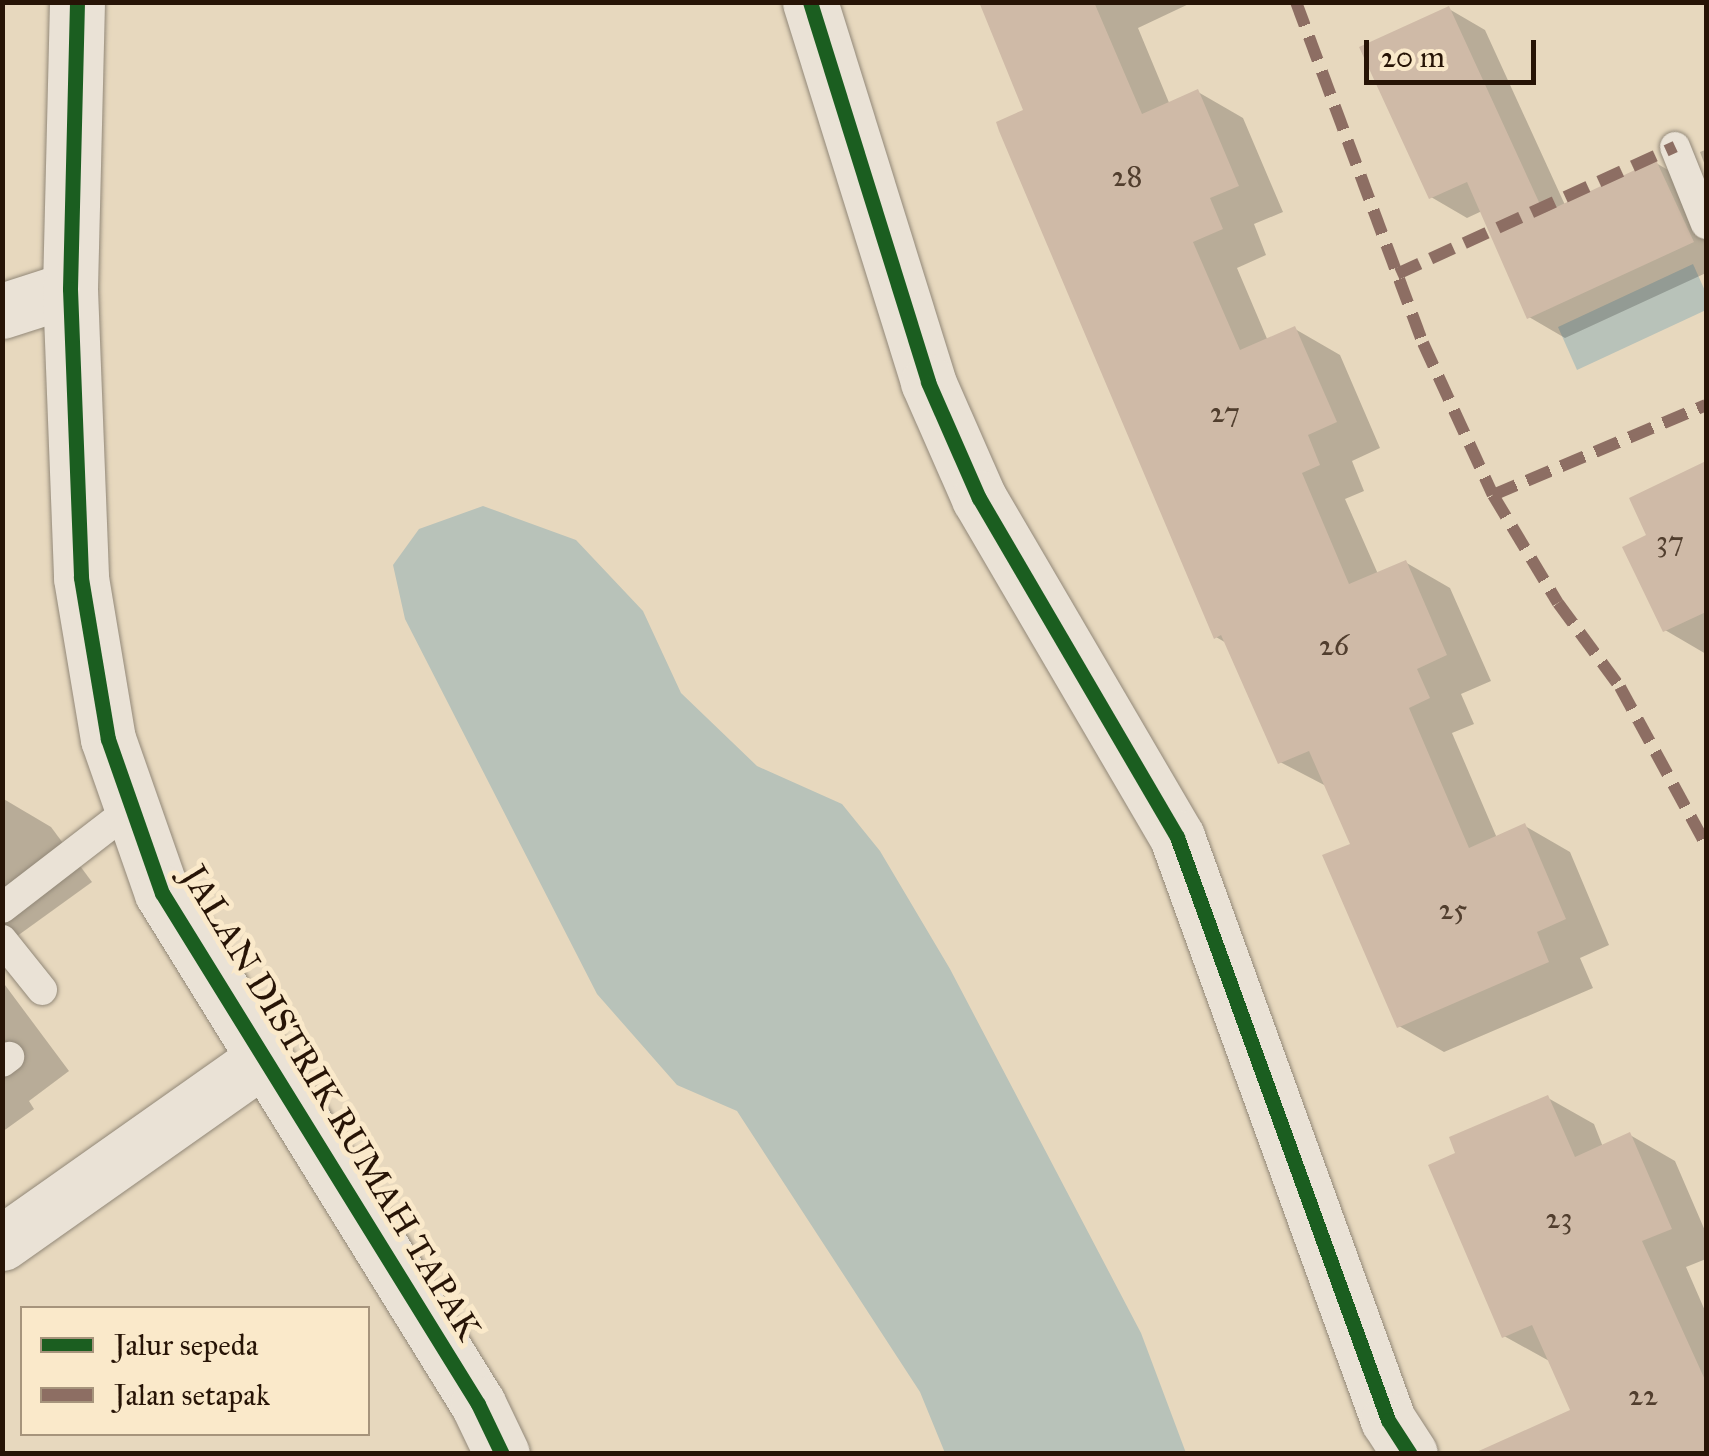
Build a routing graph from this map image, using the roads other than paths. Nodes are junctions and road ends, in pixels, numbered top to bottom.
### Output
1 (77, 2) edge
2 (810, 2) edge
3 (1674, 147) dead end
4 (1706, 224) edge
5 (70, 289) junction
6 (2, 312) edge
7 (132, 808) junction
8 (2, 908) edge
9 (2, 940) edge
10 (42, 990) dead end
11 (264, 1058) junction
12 (2, 1243) edge
13 (502, 1454) edge
14 (1410, 1454) edge

1 - 5 street, JALAN DISTRIK RUMAH TAPAK
2 - 14 street
3 - 4 lane
5 - 6 street
5 - 7 street, JALAN DISTRIK RUMAH TAPAK
7 - 8 lane
7 - 11 street, JALAN DISTRIK RUMAH TAPAK
9 - 10 lane
11 - 12 street
11 - 13 street, JALAN DISTRIK RUMAH TAPAK

